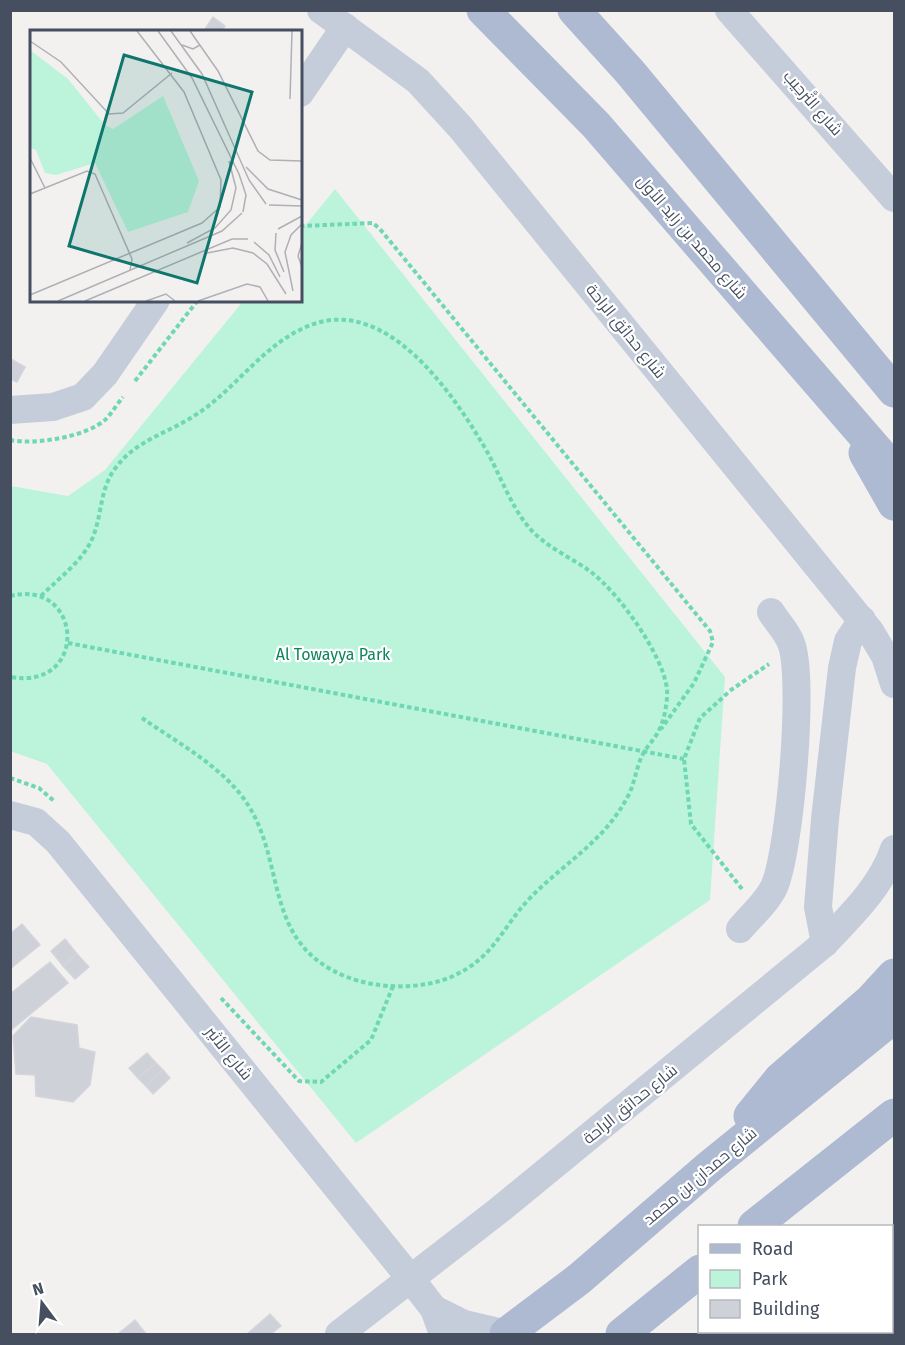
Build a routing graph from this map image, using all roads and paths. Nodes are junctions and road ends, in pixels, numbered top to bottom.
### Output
1 (321, 10) edge
2 (483, 10) edge
3 (574, 10) edge
4 (729, 10) edge
5 (345, 27) junction
6 (302, 90) edge
7 (894, 198) edge
8 (302, 226) edge
9 (155, 302) edge
10 (848, 334) junction
11 (799, 361) junction
12 (894, 381) edge
13 (894, 392) edge
14 (10, 410) edge
15 (894, 470) edge
16 (894, 504) edge
17 (41, 596) junction
18 (10, 597) edge
19 (771, 612) dead end
20 (862, 620) junction
21 (68, 643) junction
22 (793, 652) junction
23 (10, 677) edge
24 (894, 684) edge
25 (142, 717) dead end
26 (660, 730) junction
27 (643, 753) junction
28 (684, 759) junction
29 (10, 815) edge
30 (894, 849) edge
31 (758, 908) junction
32 (740, 929) dead end
33 (825, 943) junction
34 (894, 975) edge
35 (393, 986) junction
36 (219, 996) dead end
37 (894, 1017) edge
38 (894, 1115) edge
39 (894, 1140) edge
40 (710, 1166) junction
41 (759, 1225) edge
42 (760, 1225) edge
43 (698, 1272) edge
44 (410, 1278) junction
45 (438, 1322) edge
46 (507, 1334) edge
47 (339, 1335) edge
48 (622, 1335) edge

1 - 5 street, شارع حدائق الراحة
2 - 11 main road, شارع محمد بن زايد الأول
3 - 10 main road
4 - 7 street, شارع التَّرحِيب
5 - 6 street
5 - 20 street, شارع حدائق الراحة
8 - 26 path
9 - 14 street
10 - 12 main road
10 - 13 main road
11 - 15 main road, شارع محمد بن زايد الأول
11 - 16 main road
17 - 18 path
17 - 21 path
17 - 26 path
19 - 22 street
20 - 24 street, شارع حدائق الراحة
20 - 33 street
21 - 23 path
21 - 27 path
22 - 28 path
22 - 31 street
25 - 35 path
26 - 27 path
27 - 28 path
27 - 35 path
28 - 31 path
29 - 44 street, شارع الأثير
30 - 33 street, شارع حدائق الراحة
31 - 32 street
33 - 44 street, شارع حدائق الراحة
34 - 40 main road
35 - 36 path
37 - 40 main road, شارع حمدان بن محمد
38 - 41 main road
39 - 42 main road
40 - 46 main road, شارع حمدان بن محمد
43 - 48 main road
44 - 45 street, شارع الأثير
44 - 47 street, شارع حدائق الراحة
45 - 46 street, شارع الأثير

